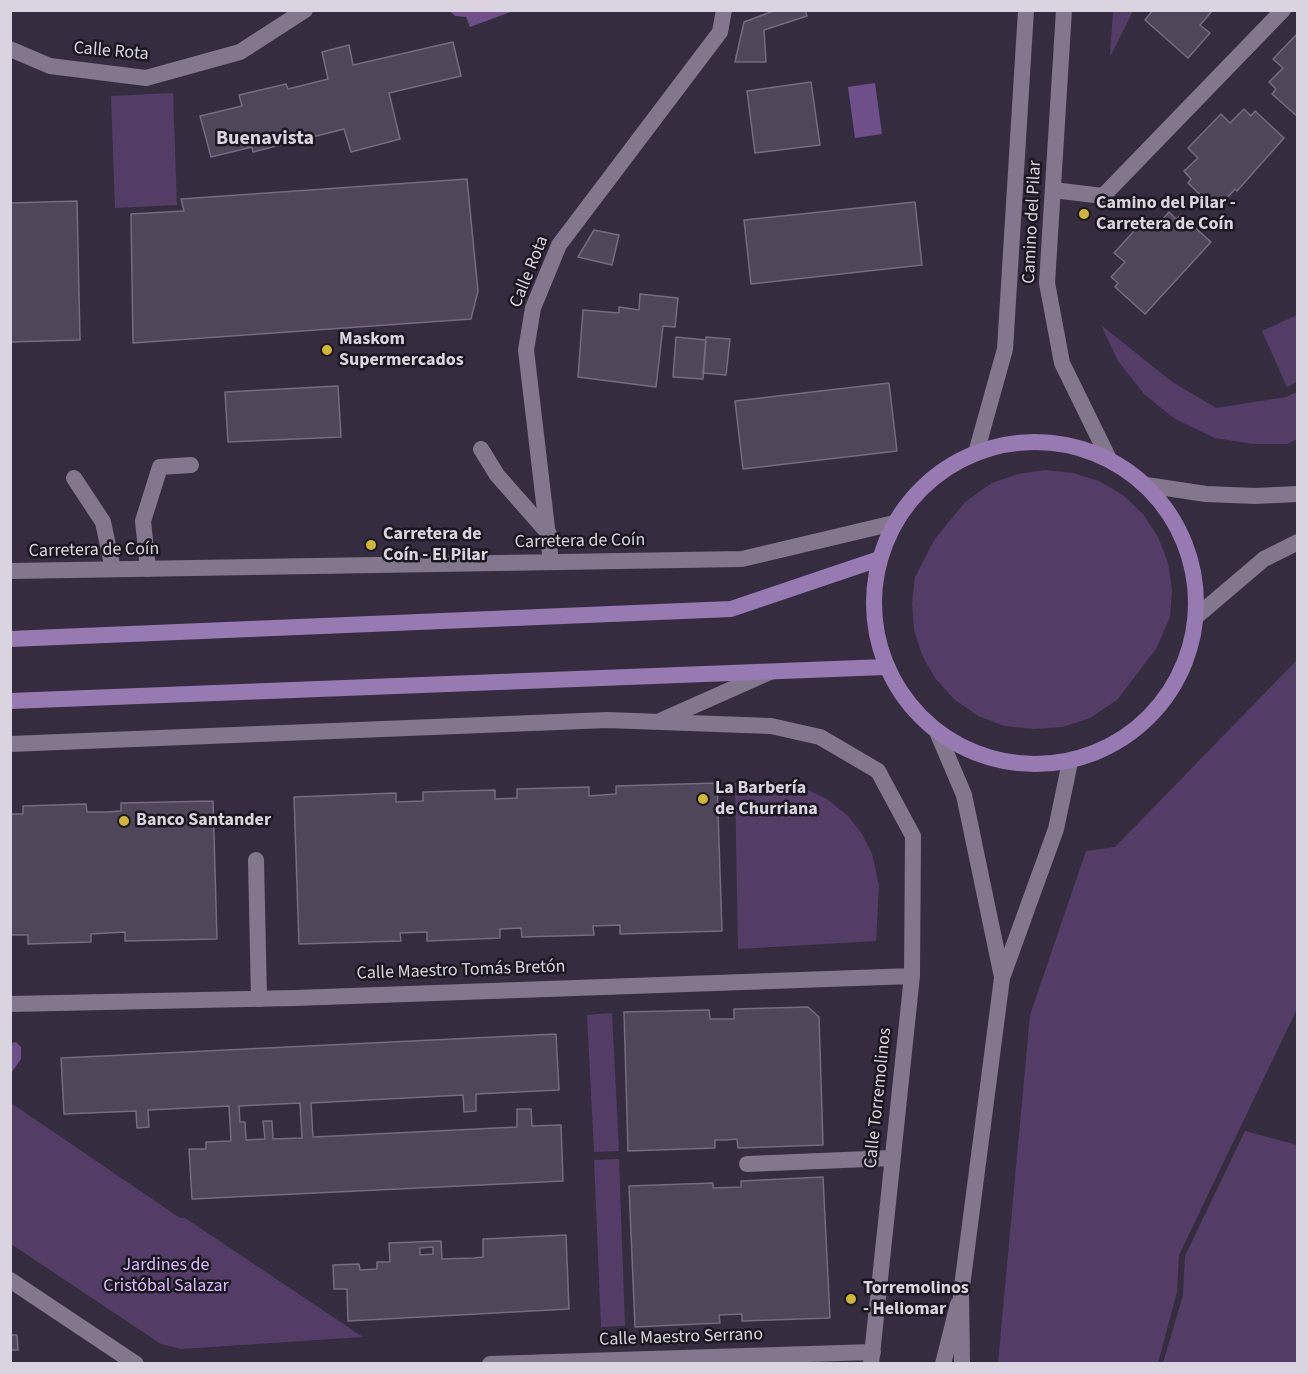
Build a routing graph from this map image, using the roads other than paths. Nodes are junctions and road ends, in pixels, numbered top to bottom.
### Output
1 (305, 10) edge
2 (724, 10) edge
3 (1026, 10) edge
4 (1064, 10) edge
5 (1283, 10) edge
6 (10, 49) edge
7 (1053, 190) junction
8 (482, 449) dead end
9 (976, 453) junction
10 (1109, 459) junction
11 (191, 465) dead end
12 (74, 478) dead end
13 (1146, 486) junction
14 (1298, 494) edge
15 (894, 524) junction
16 (549, 534) junction
17 (1298, 542) edge
18 (879, 559) junction
19 (551, 562) junction
20 (113, 569) junction
21 (148, 569) junction
22 (10, 571) edge
23 (1197, 616) junction
24 (10, 639) edge
25 (885, 667) junction
26 (772, 672) junction
27 (10, 701) edge
28 (659, 722) junction
29 (938, 734) junction
30 (10, 744) edge
31 (1070, 762) junction
32 (255, 860) dead end
33 (912, 976) junction
34 (1002, 978) junction
35 (260, 999) junction
36 (10, 1004) edge
37 (892, 1158) junction
38 (747, 1164) dead end
39 (10, 1280) edge
40 (961, 1294) junction
41 (872, 1358) edge
42 (136, 1364) edge
43 (490, 1364) edge
44 (943, 1364) edge
45 (962, 1364) edge

1 - 6 street, Calle Rota
2 - 16 street, Calle Rota
3 - 9 street, Camino del Pilar
4 - 7 street, Camino del Pilar
5 - 7 street
7 - 10 street, Camino del Pilar
8 - 16 street
9 - 10 main road
9 - 15 main road
10 - 13 main road
11 - 21 street
12 - 20 street
13 - 14 street
13 - 23 main road
15 - 18 main road
15 - 19 street, Carretera de Coín
16 - 19 street, Calle Rota
17 - 23 street
18 - 24 main road
18 - 25 main road
19 - 21 street, Carretera de Coín
20 - 21 street, Carretera de Coín
20 - 22 street, Carretera de Coín
23 - 31 main road
25 - 26 main road
25 - 29 main road
26 - 27 main road
26 - 28 street
28 - 30 street
28 - 33 street, Calle Torremolinos
29 - 31 main road
29 - 34 street
31 - 34 street
32 - 35 street
33 - 35 street, Calle Maestro Tomás Bretón
33 - 37 street, Calle Torremolinos
34 - 40 street
35 - 36 street, Calle Maestro Tomás Bretón
37 - 38 street
37 - 41 street, Calle Torremolinos
39 - 42 street
40 - 44 street
40 - 45 street
41 - 43 street, Calle Maestro Serrano

